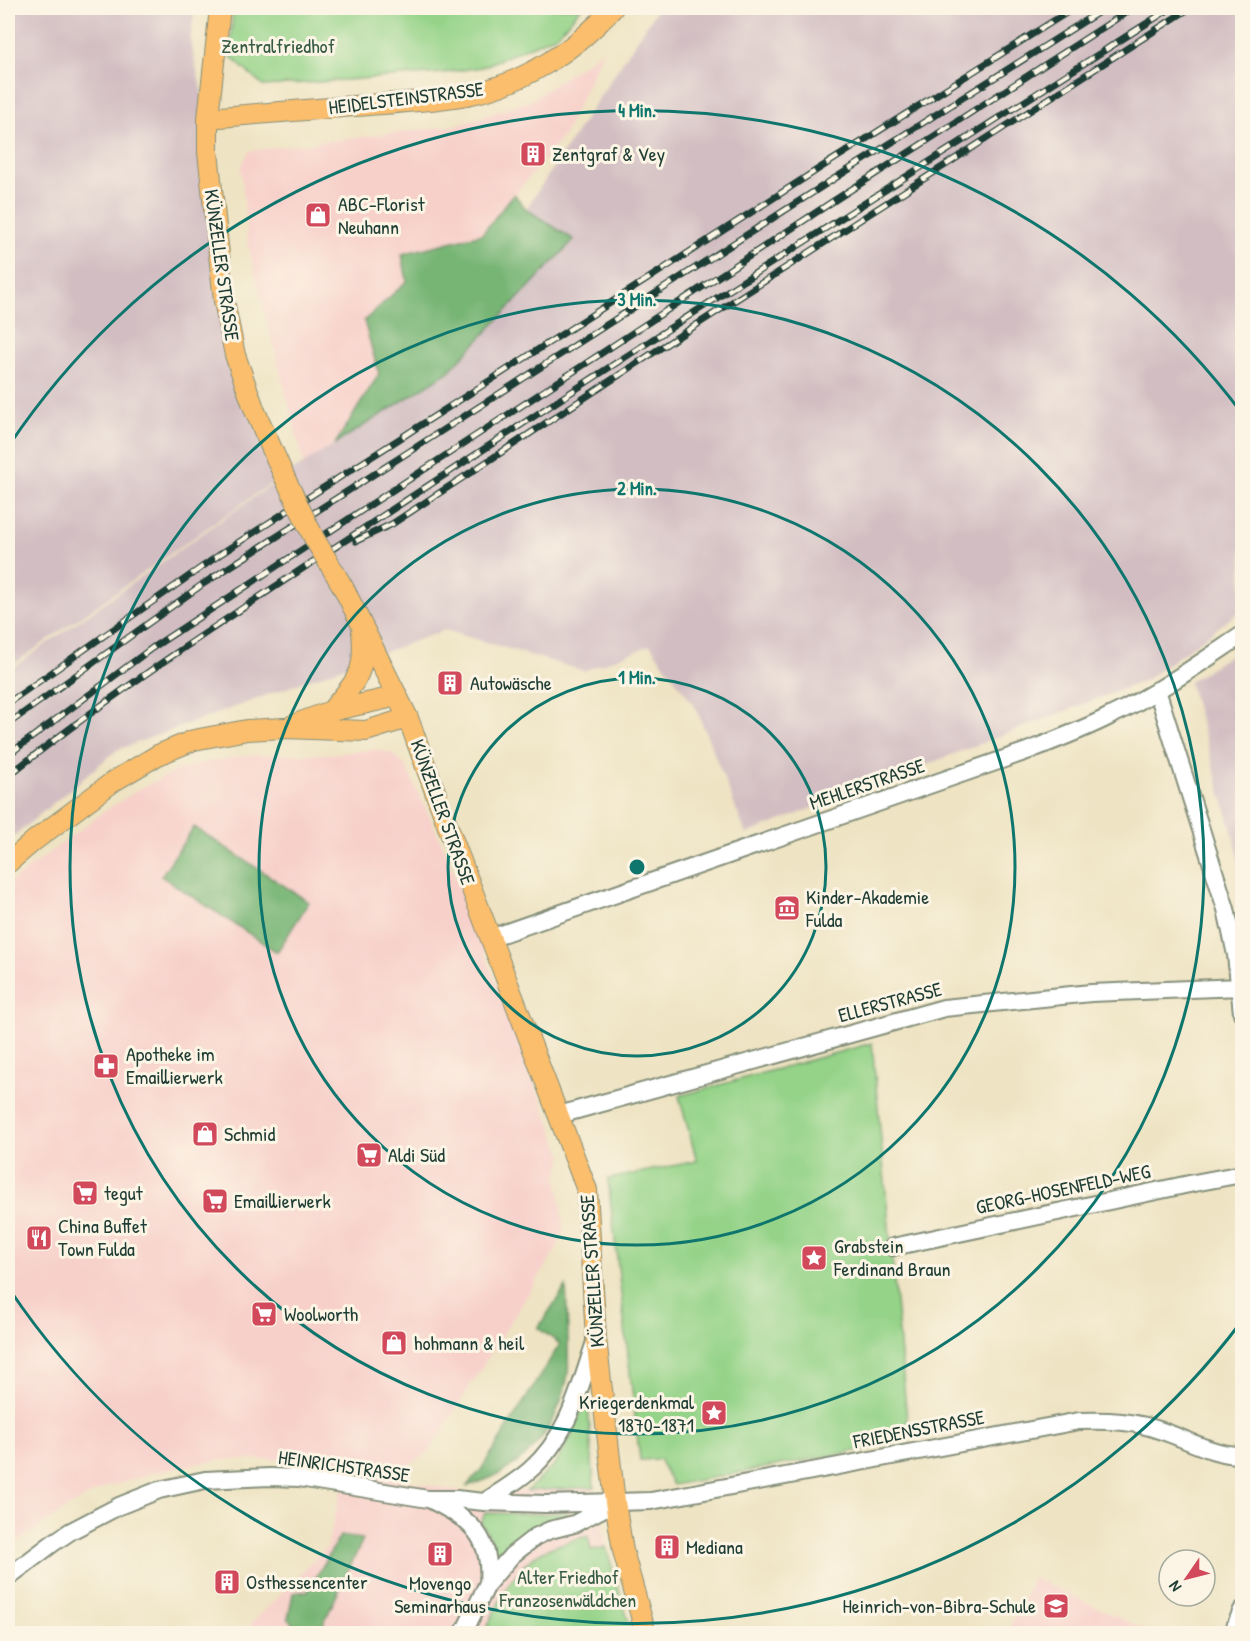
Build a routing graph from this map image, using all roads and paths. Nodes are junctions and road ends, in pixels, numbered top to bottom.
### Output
1 (219, 8) edge
2 (613, 8) edge
3 (208, 118) junction
4 (362, 626) junction
5 (1242, 635) edge
6 (1157, 690) junction
7 (397, 695) junction
8 (331, 711) junction
9 (408, 718) junction
10 (285, 728) junction
11 (8, 863) edge
12 (490, 938) junction
13 (1240, 987) junction
14 (1242, 1013) edge
15 (559, 1115) junction
16 (1242, 1174) edge
17 (892, 1247) dead end
18 (596, 1338) junction
19 (1235, 1454) edge
20 (428, 1499) junction
21 (484, 1502) junction
22 (615, 1502) junction
23 (36, 1555) junction
24 (8, 1564) edge
25 (8, 1576) edge
26 (488, 1583) junction
27 (1242, 1610) edge
28 (463, 1634) edge
29 (646, 1634) edge
30 (1232, 1634) edge

1 - 3 main road, KÜNZELLER STRASSE
2 - 3 main road, HEIDELSTEINSTRASSE
3 - 4 main road, KÜNZELLER STRASSE, bridge
4 - 7 main road, KÜNZELLER STRASSE
4 - 8 main road
5 - 6 street, MEHLERSTRASSE
6 - 12 street, MEHLERSTRASSE
6 - 13 street
7 - 8 main road
7 - 9 main road, KÜNZELLER STRASSE
8 - 10 main road
9 - 10 main road
9 - 12 main road, KÜNZELLER STRASSE
10 - 11 main road
12 - 15 main road, KÜNZELLER STRASSE
13 - 14 street
13 - 15 street, ELLERSTRASSE
15 - 18 main road, KÜNZELLER STRASSE
16 - 17 street, GEORG-HOSENFELD-WEG
18 - 21 street
18 - 22 main road, KÜNZELLER STRASSE
19 - 22 street, FRIEDENSSTRASSE
20 - 21 street, HEINRICHSTRASSE
20 - 23 street, HEINRICHSTRASSE
20 - 26 street
21 - 22 street, HEINRICHSTRASSE
22 - 26 street
22 - 29 main road, KÜNZELLER STRASSE
23 - 24 street, HEINRICHSTRASSE
23 - 25 street, HEINRICHSTRASSE
26 - 28 street
27 - 30 street

